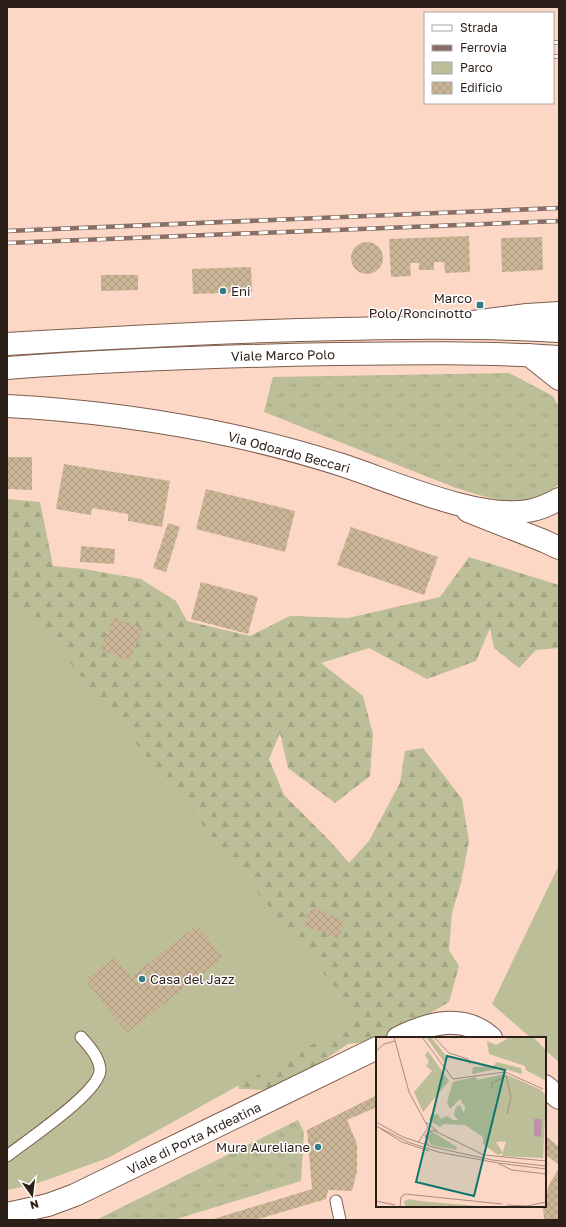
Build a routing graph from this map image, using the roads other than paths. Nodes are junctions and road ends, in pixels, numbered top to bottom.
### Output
1 (559, 313) edge
2 (431, 327) junction
3 (559, 331) edge
4 (7, 344) edge
5 (529, 355) junction
6 (559, 357) edge
7 (7, 368) edge
8 (559, 379) edge
9 (7, 406) edge
10 (422, 493) junction
11 (559, 499) edge
12 (554, 542) edge
13 (81, 1037) dead end
14 (400, 1037) edge
15 (489, 1037) edge
16 (376, 1048) edge
17 (546, 1087) edge
18 (559, 1098) edge
19 (7, 1156) edge
20 (336, 1201) dead end
21 (7, 1214) edge
22 (340, 1220) edge

1 - 2 main road, Viale Marco Polo
2 - 3 main road, Viale Marco Polo
2 - 4 main road, Viale Marco Polo
5 - 6 main road, Viale Marco Polo
5 - 7 main road, Viale Marco Polo
5 - 8 main road
9 - 10 main road, Via Odoardo Beccari
10 - 11 main road
10 - 12 main road, Via Odoardo Beccari
13 - 19 lane
14 - 15 main road
16 - 21 main road, Viale di Porta Ardeatina
17 - 18 main road
20 - 22 lane

